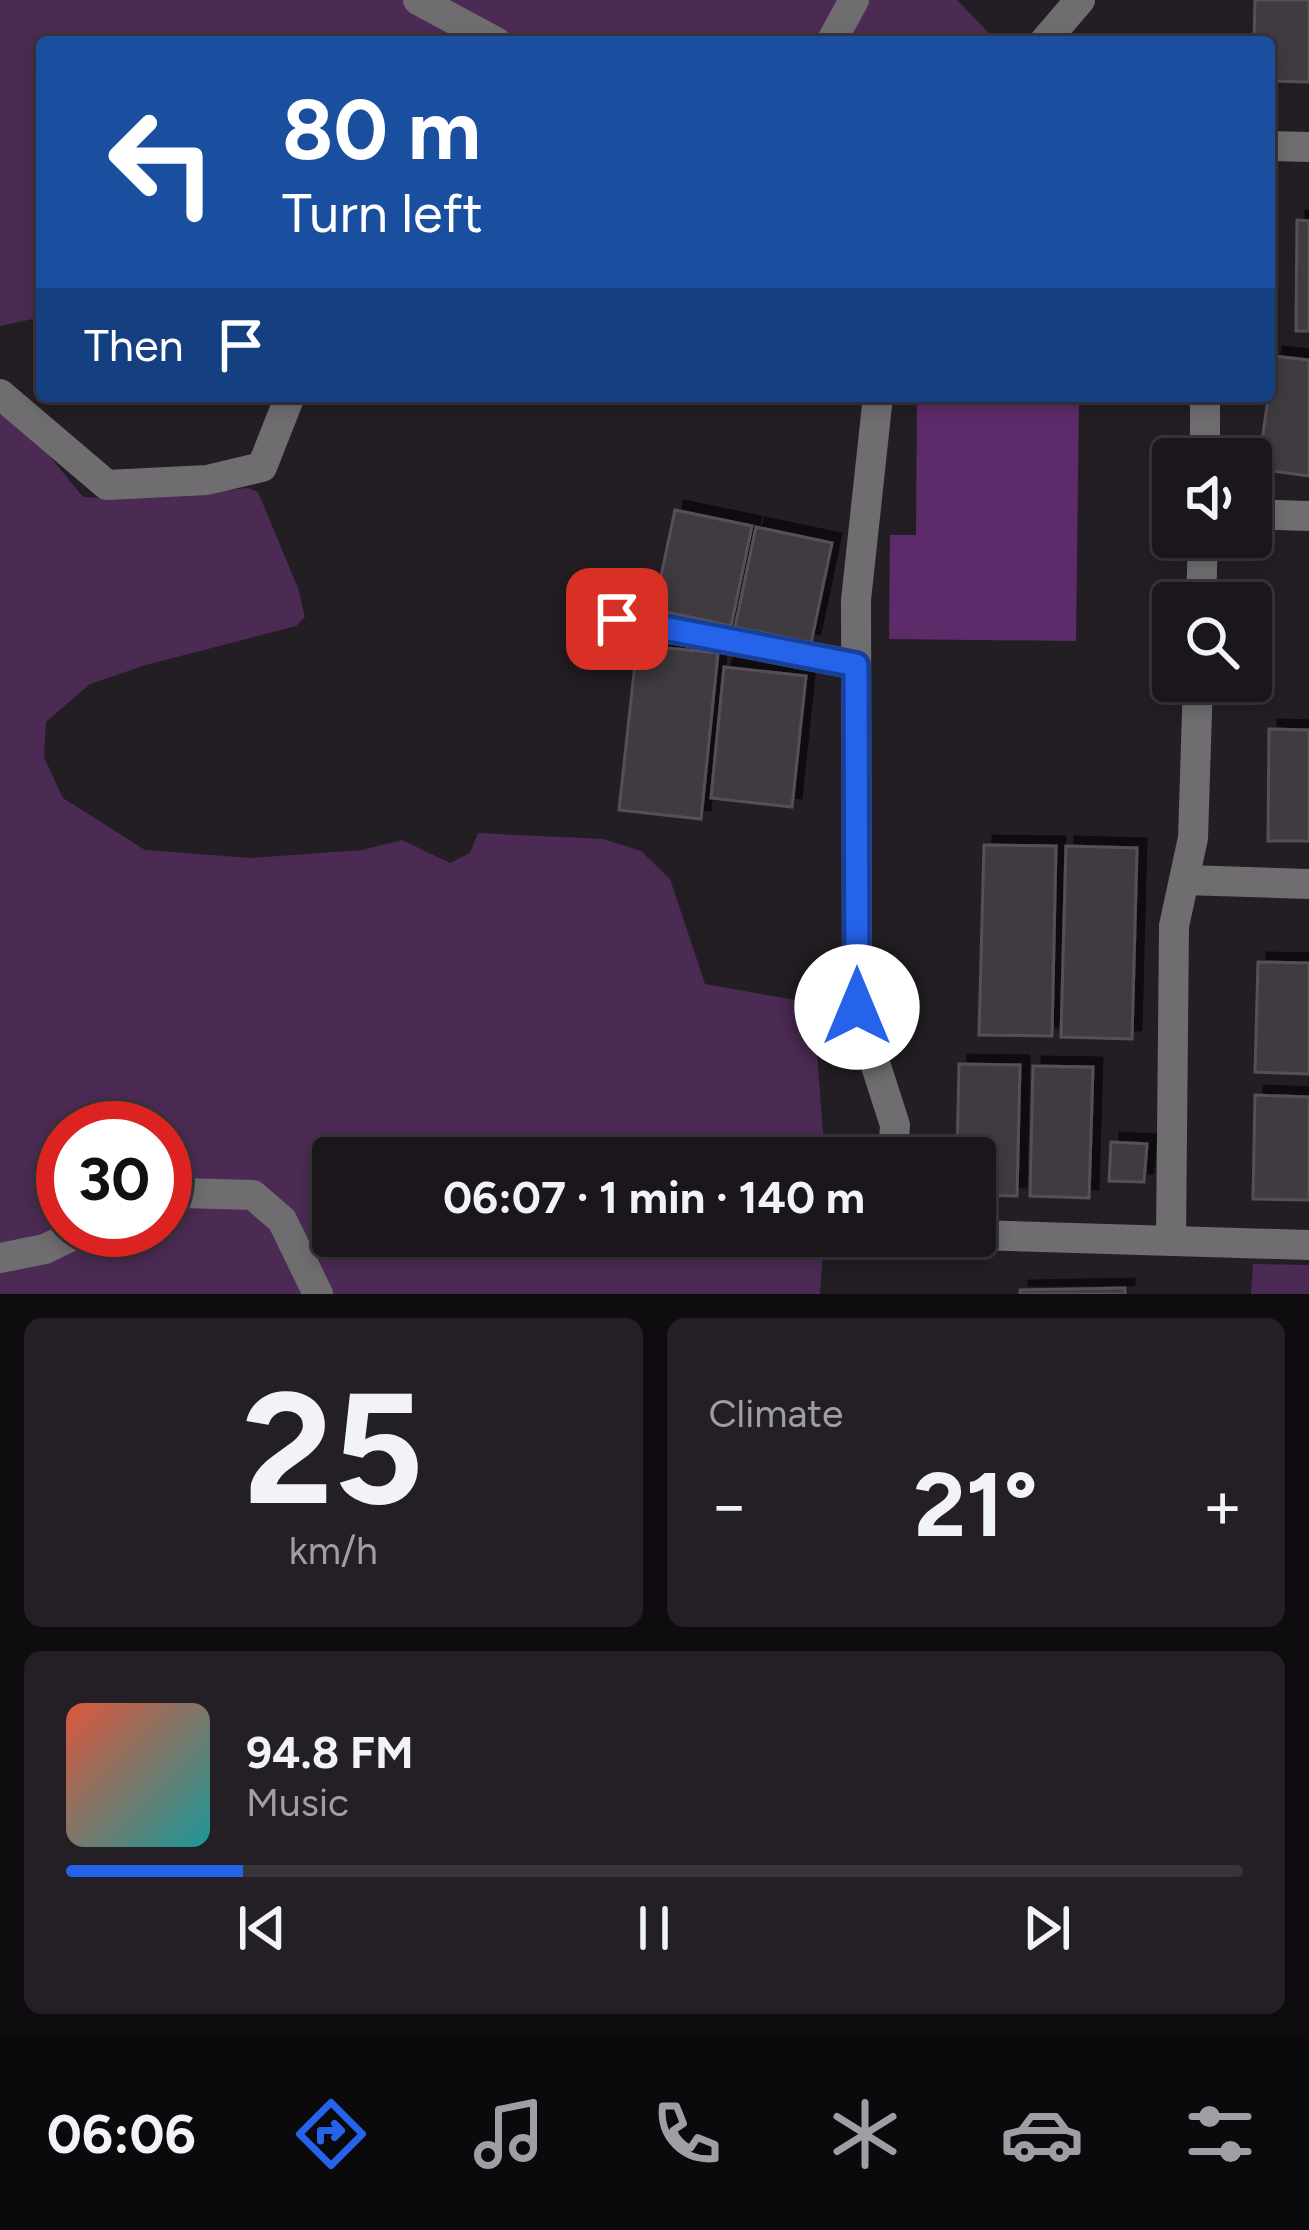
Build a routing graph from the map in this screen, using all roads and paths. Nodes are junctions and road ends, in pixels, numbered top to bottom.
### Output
1 (418, 0) edge
2 (854, 0) edge
3 (1080, 0) edge
4 (485, 36) edge
5 (834, 36) edge
6 (1049, 36) edge
7 (1275, 146) edge
8 (1309, 147) edge
9 (0, 394) edge
10 (288, 402) edge
11 (877, 402) edge
12 (1205, 402) edge
13 (1204, 438) edge
14 (1272, 515) edge
15 (1309, 516) edge
16 (617, 619) dead end
17 (856, 665) junction
18 (1197, 702) edge
19 (1184, 880) junction
20 (1309, 884) edge
21 (895, 1137) edge
22 (192, 1192) edge
23 (996, 1235) edge
24 (1172, 1239) junction
25 (1309, 1245) edge
26 (36, 1251) edge
27 (0, 1258) edge
28 (318, 1294) edge

1 - 4 street
2 - 5 street
3 - 6 street
7 - 8 street
9 - 10 street
11 - 17 street
12 - 13 street
14 - 15 street
16 - 17 street
17 - 21 street
18 - 19 street
19 - 20 street
19 - 24 street
22 - 28 street
23 - 24 street
24 - 25 street
26 - 27 street

